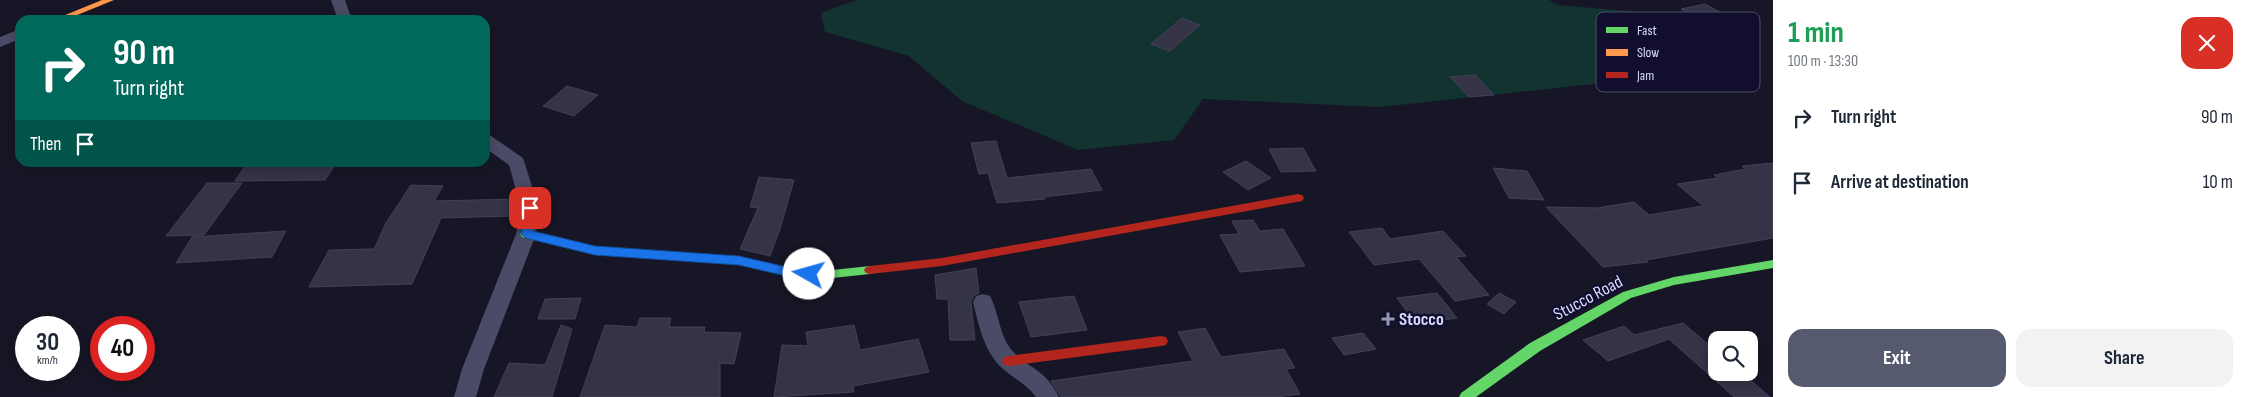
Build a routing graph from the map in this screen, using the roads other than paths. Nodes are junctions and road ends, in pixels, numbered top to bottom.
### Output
1 (110, 0) edge
2 (338, 0) edge
3 (70, 15) edge
4 (343, 15) edge
5 (15, 36) edge
6 (0, 42) edge
7 (490, 143) edge
8 (1298, 198) dead end
9 (526, 234) junction
10 (1773, 264) edge
11 (984, 302) dead end
12 (1161, 341) dead end
13 (1009, 362) junction
14 (465, 397) edge
15 (1048, 397) edge
16 (1466, 397) edge

1 - 3 street
2 - 4 street
5 - 6 street
7 - 9 street
8 - 9 street
9 - 14 street
10 - 16 street, Stucco Road
11 - 13 street
12 - 13 street
13 - 15 street

